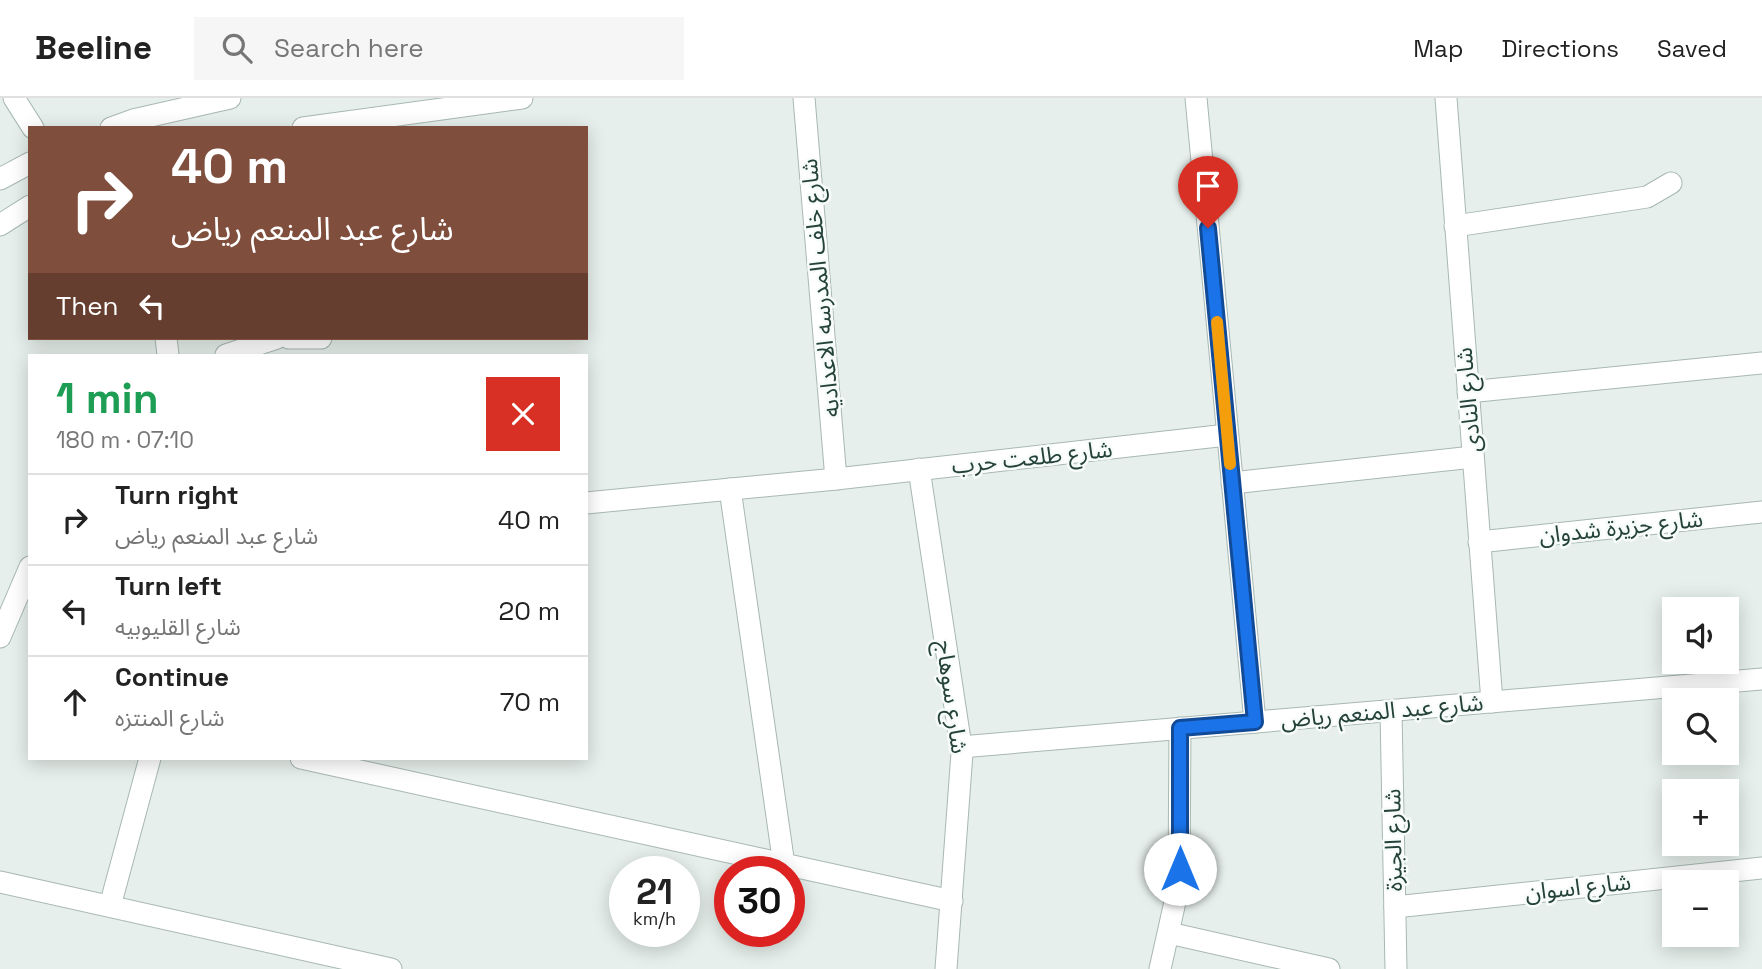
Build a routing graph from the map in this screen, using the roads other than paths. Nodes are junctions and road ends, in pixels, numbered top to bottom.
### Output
1 (14, 98) edge
2 (230, 98) edge
3 (522, 98) edge
4 (804, 98) edge
5 (1196, 98) edge
6 (1446, 98) edge
7 (32, 126) edge
8 (116, 126) edge
9 (319, 126) edge
10 (28, 164) edge
11 (0, 179) edge
12 (1671, 183) dead end
13 (28, 207) edge
14 (0, 225) edge
15 (1455, 226) junction
16 (271, 340) edge
17 (229, 354) edge
18 (1762, 363) edge
19 (1468, 392) junction
20 (1227, 435) junction
21 (1473, 457) junction
22 (919, 469) junction
23 (836, 479) junction
24 (1232, 483) junction
25 (730, 489) junction
26 (588, 503) edge
27 (1762, 512) edge
28 (1479, 542) junction
29 (28, 573) edge
30 (0, 637) edge
31 (1762, 679) edge
32 (1492, 702) junction
33 (1391, 711) junction
34 (1255, 722) junction
35 (1180, 728) junction
36 (961, 747) junction
37 (149, 760) edge
38 (310, 760) edge
39 (743, 856) edge
40 (783, 856) edge
41 (1762, 868) edge
42 (805, 870) edge
43 (0, 882) edge
44 (952, 901) junction
45 (110, 906) junction
46 (1395, 907) junction
47 (1168, 933) junction
48 (391, 969) edge
49 (946, 969) edge
50 (1160, 969) edge
51 (1329, 969) edge
52 (1396, 969) edge

1 - 7 street
2 - 8 street
3 - 9 street
4 - 23 street, شارع خلف المدرسه الاعداديه
5 - 20 street
6 - 15 street, شارع النادى
10 - 11 street
12 - 15 street
13 - 14 street
15 - 19 street, شارع النادى
16 - 17 street
18 - 19 street
19 - 21 street, شارع النادى
20 - 22 street, شارع طلعت حرب
20 - 24 street
21 - 24 street
21 - 28 street, شارع النادى
22 - 23 street, شارع طلعت حرب
22 - 36 street, شارع سوهاج
23 - 25 street, شارع طلعت حرب
24 - 34 street
25 - 26 street, شارع طلعت حرب
25 - 40 street
27 - 28 street, شارع جزيرة شدوان
28 - 32 street, شارع النادى
29 - 30 street
31 - 32 street, شارع عبد المنعم رياض
32 - 33 street, شارع عبد المنعم رياض
33 - 34 street, شارع عبد المنعم رياض
33 - 46 street, شارع الجيزة
34 - 35 street, شارع عبد المنعم رياض
35 - 36 street, شارع عبد المنعم رياض
35 - 47 street
36 - 44 street, شارع سوهاج
37 - 45 street
38 - 39 street
41 - 46 street, شارع اسوان
42 - 44 street
43 - 45 street
44 - 49 street, شارع سوهاج
45 - 48 street
46 - 52 street, شارع الجيزة
47 - 50 street
47 - 51 street

